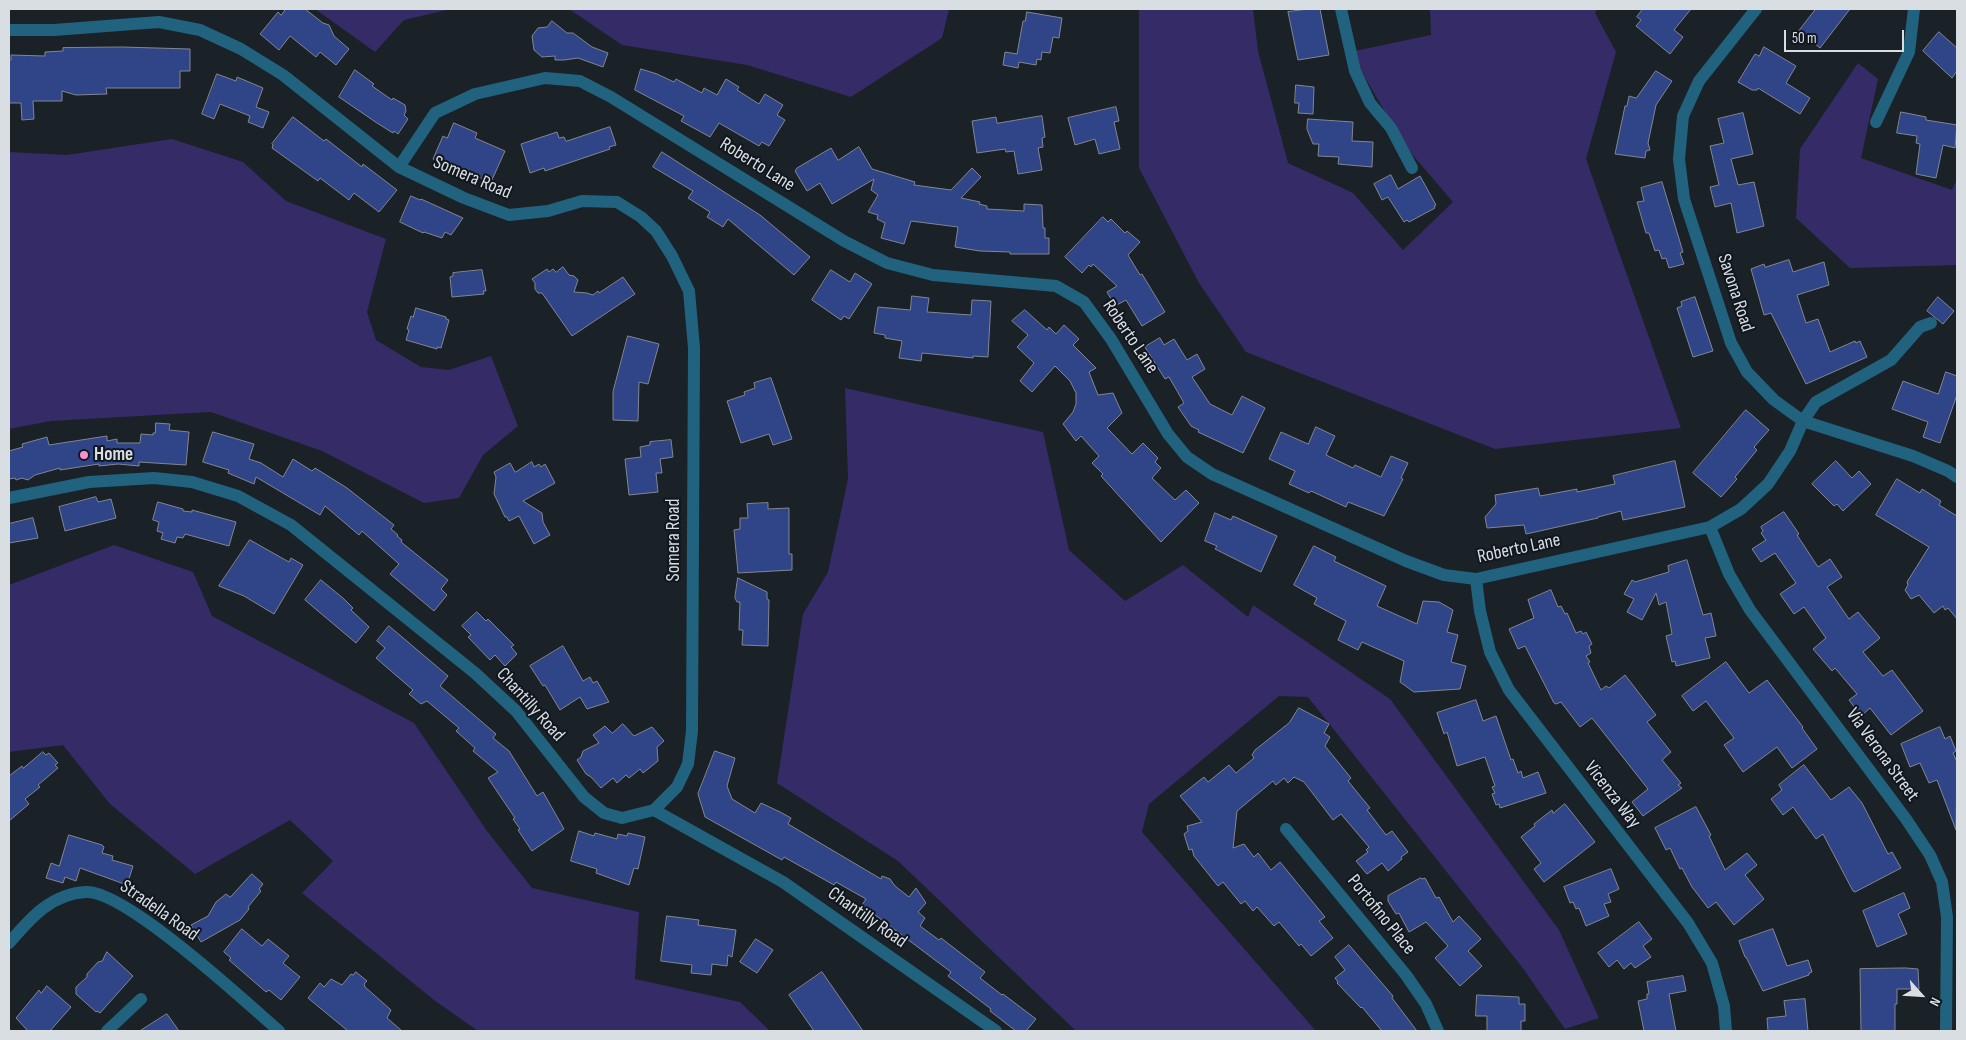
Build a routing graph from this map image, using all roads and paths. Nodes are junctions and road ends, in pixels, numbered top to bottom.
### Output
1 (1341, 9) edge
2 (1756, 9) edge
3 (1914, 9) edge
4 (9, 30) edge
5 (1876, 122) dead end
6 (399, 167) junction
7 (1412, 168) dead end
8 (1931, 323) dead end
9 (1803, 421) junction
10 (1957, 477) edge
11 (9, 498) edge
12 (1710, 527) junction
13 (1476, 578) junction
14 (654, 810) junction
15 (1286, 829) dead end
16 (9, 943) edge
17 (141, 999) dead end
18 (107, 1031) edge
19 (279, 1031) edge
20 (996, 1031) edge
21 (1438, 1031) edge
22 (1726, 1031) edge
23 (1946, 1031) edge

1 - 7 street
2 - 9 street, Savona Road
3 - 5 street
4 - 6 street, Somera Road
6 - 13 street, Roberto Lane
6 - 14 street, Somera Road
8 - 9 street, Roberto Lane
9 - 10 street, Savona Road
9 - 12 street, Roberto Lane
11 - 14 street, Chantilly Road
12 - 13 street, Roberto Lane
12 - 23 street, Via Verona Street
13 - 22 street, Vicenza Way
14 - 20 street, Chantilly Road
15 - 21 street, Portofino Place
16 - 19 street, Stradella Road
17 - 18 street

